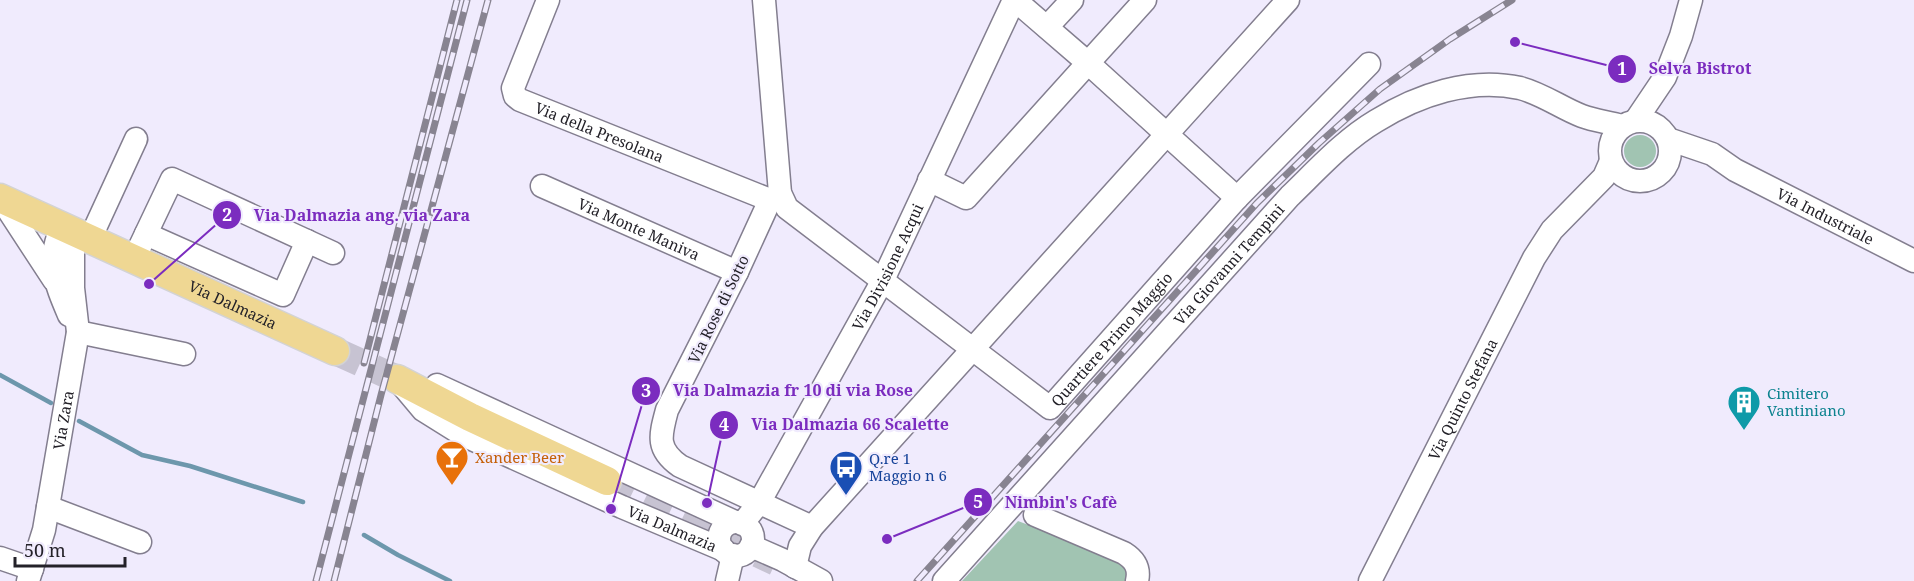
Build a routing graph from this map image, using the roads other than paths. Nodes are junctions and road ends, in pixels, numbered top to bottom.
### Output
1 (548, 0) edge
2 (764, 0) edge
3 (1015, 0) edge
4 (1072, 0) edge
5 (1145, 0) edge
6 (1288, 0) edge
7 (1691, 0) edge
8 (1047, 27) junction
9 (1088, 63) junction
10 (1369, 63) dead end
11 (1665, 77) junction
12 (1582, 116) junction
13 (1629, 123) junction
14 (1665, 134) junction
15 (1165, 135) junction
16 (136, 139) dead end
17 (1610, 156) junction
18 (1665, 168) junction
19 (1735, 170) junction
20 (929, 180) junction
21 (1633, 180) junction
22 (542, 186) dead end
23 (775, 196) junction
24 (1238, 198) junction
25 (0, 199) edge
26 (1560, 221) junction
27 (146, 234) junction
28 (93, 241) junction
29 (307, 241) junction
30 (333, 253) dead end
31 (1914, 261) edge
32 (737, 272) junction
33 (883, 280) junction
34 (56, 283) junction
35 (76, 305) junction
36 (78, 332) junction
37 (974, 349) junction
38 (335, 351) tunnel mouth
39 (184, 354) dead end
40 (397, 379) junction
41 (638, 477) junction
42 (607, 481) tunnel mouth
43 (759, 503) junction
44 (48, 507) junction
45 (622, 507) junction
46 (1035, 515) dead end
47 (738, 523) junction
48 (812, 527) junction
49 (140, 542) dead end
50 (736, 550) junction
51 (0, 558) edge
52 (795, 567) junction
53 (30, 575) edge
54 (727, 581) edge
55 (821, 581) edge
56 (944, 581) edge
57 (1137, 581) edge
58 (1370, 581) edge

1 - 23 street, Via della Presolana
2 - 23 street, Via Rose di Sotto
3 - 8 street
3 - 20 street, Via Divisione Acqui
4 - 8 street
5 - 9 street
6 - 15 street
7 - 11 street
8 - 9 street
9 - 15 street
9 - 20 street
10 - 24 street, Quartiere Primo Maggio
11 - 13 street
11 - 14 street
12 - 13 street, Via Giovanni Tempini
12 - 17 street, Via Giovanni Tempini
12 - 56 street, Via Giovanni Tempini
13 - 14 street
13 - 17 street
14 - 18 street
14 - 19 street, Via Industriale
15 - 24 street
15 - 37 street
16 - 28 street
17 - 21 street
17 - 26 street, Via Quinto Stefana
18 - 19 street, Via Industriale
18 - 21 street
19 - 31 street, Via Industriale
20 - 33 street, Via Divisione Acqui
21 - 26 street, Via Quinto Stefana
22 - 32 street, Via Monte Maniva
23 - 32 street, Via Rose di Sotto
23 - 33 street, Quartiere Primo Maggio
24 - 37 street, Quartiere Primo Maggio
25 - 28 main road, Via Dalmazia
25 - 34 street
26 - 58 street, Via Quinto Stefana
27 - 28 street
27 - 29 street
27 - 29 street
28 - 34 street
28 - 35 street, Via Zara
28 - 35 street, Via Zara
28 - 38 main road, Via Dalmazia
29 - 30 street
32 - 43 street, Via Rose di Sotto
33 - 37 street, Quartiere Primo Maggio
33 - 43 street, Via Divisione Acqui
34 - 36 street
35 - 36 street, Via Zara
36 - 39 street
36 - 44 street, Via Zara
37 - 48 street
40 - 41 street, Via Dalmazia
40 - 42 main road
40 - 45 street, Via Dalmazia
41 - 45 street, Via Dalmazia
41 - 47 street, Via Dalmazia
43 - 47 street, Via Divisione Acqui
43 - 48 street
44 - 49 street
44 - 53 street, Via Zara
45 - 50 street, Via Dalmazia
46 - 57 street
47 - 50 street, Via Divisione Acqui
48 - 52 street
50 - 52 street, Via Dalmazia
50 - 54 street, Via Dalmazia
51 - 53 street
52 - 55 street, Via Dalmazia

